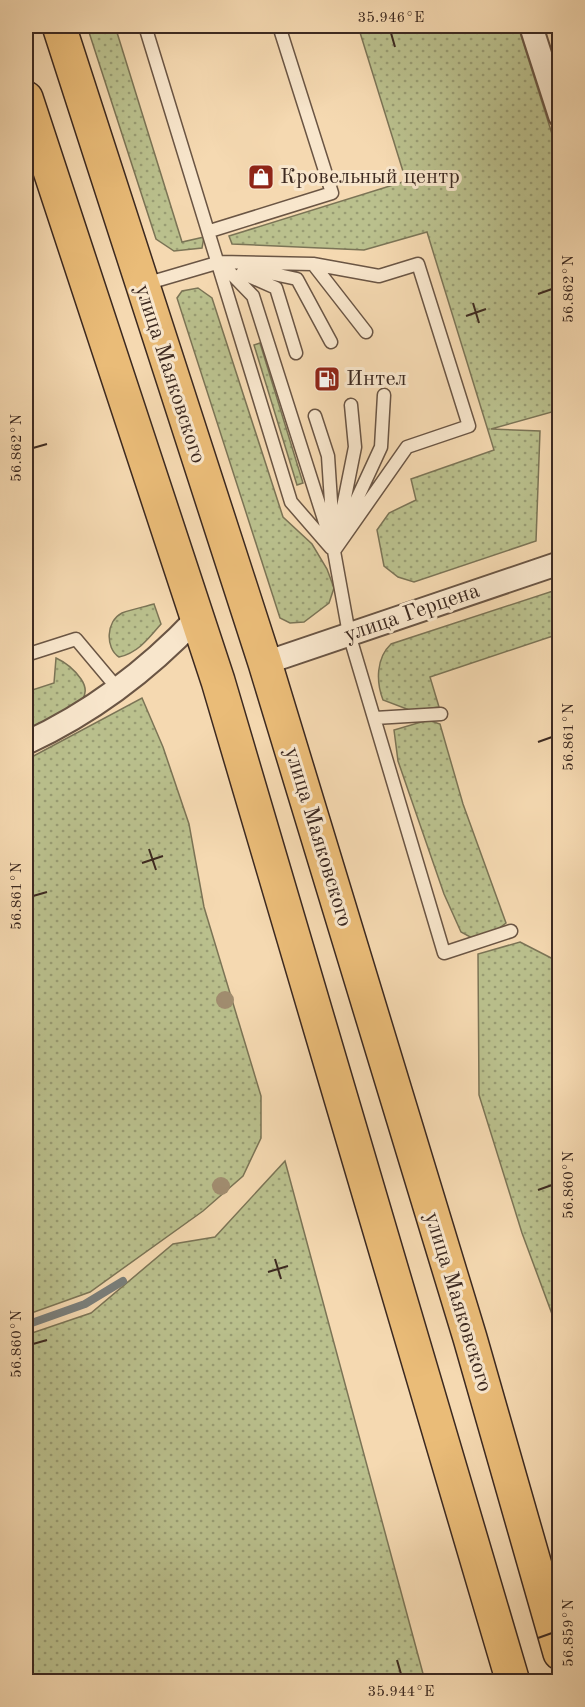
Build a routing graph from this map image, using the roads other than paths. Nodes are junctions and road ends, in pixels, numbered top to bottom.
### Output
1 (59, 26) edge
2 (145, 26) edge
3 (279, 26) edge
4 (531, 26) edge
5 (26, 98) edge
6 (560, 116) edge
7 (210, 231) junction
8 (220, 262) junction
9 (313, 264) junction
10 (141, 285) junction
11 (366, 332) dead end
12 (332, 342) dead end
13 (296, 353) dead end
14 (384, 395) dead end
15 (351, 405) dead end
16 (315, 416) dead end
17 (334, 551) junction
18 (560, 563) edge
19 (197, 618) junction
20 (349, 634) junction
21 (26, 655) edge
22 (265, 663) junction
23 (118, 688) junction
24 (441, 714) dead end
25 (375, 718) junction
26 (26, 743) edge
27 (512, 931) dead end
28 (560, 1653) edge
29 (513, 1682) edge

1 - 10 main road, улица Маяковского
2 - 7 lane
3 - 7 lane
4 - 6 street
5 - 19 main road
7 - 8 lane
8 - 9 lane
8 - 10 lane
8 - 12 lane
8 - 13 lane
8 - 17 lane
8 - 17 lane
9 - 11 lane
9 - 17 lane
10 - 22 main road, улица Маяковского
14 - 17 lane
15 - 17 lane
16 - 17 lane
17 - 20 lane
18 - 20 street, улица Герцена
19 - 23 street
19 - 29 main road
20 - 22 street, улица Герцена
20 - 25 lane
21 - 23 lane
22 - 28 main road, улица Маяковского
23 - 26 street
24 - 25 lane
25 - 27 lane

